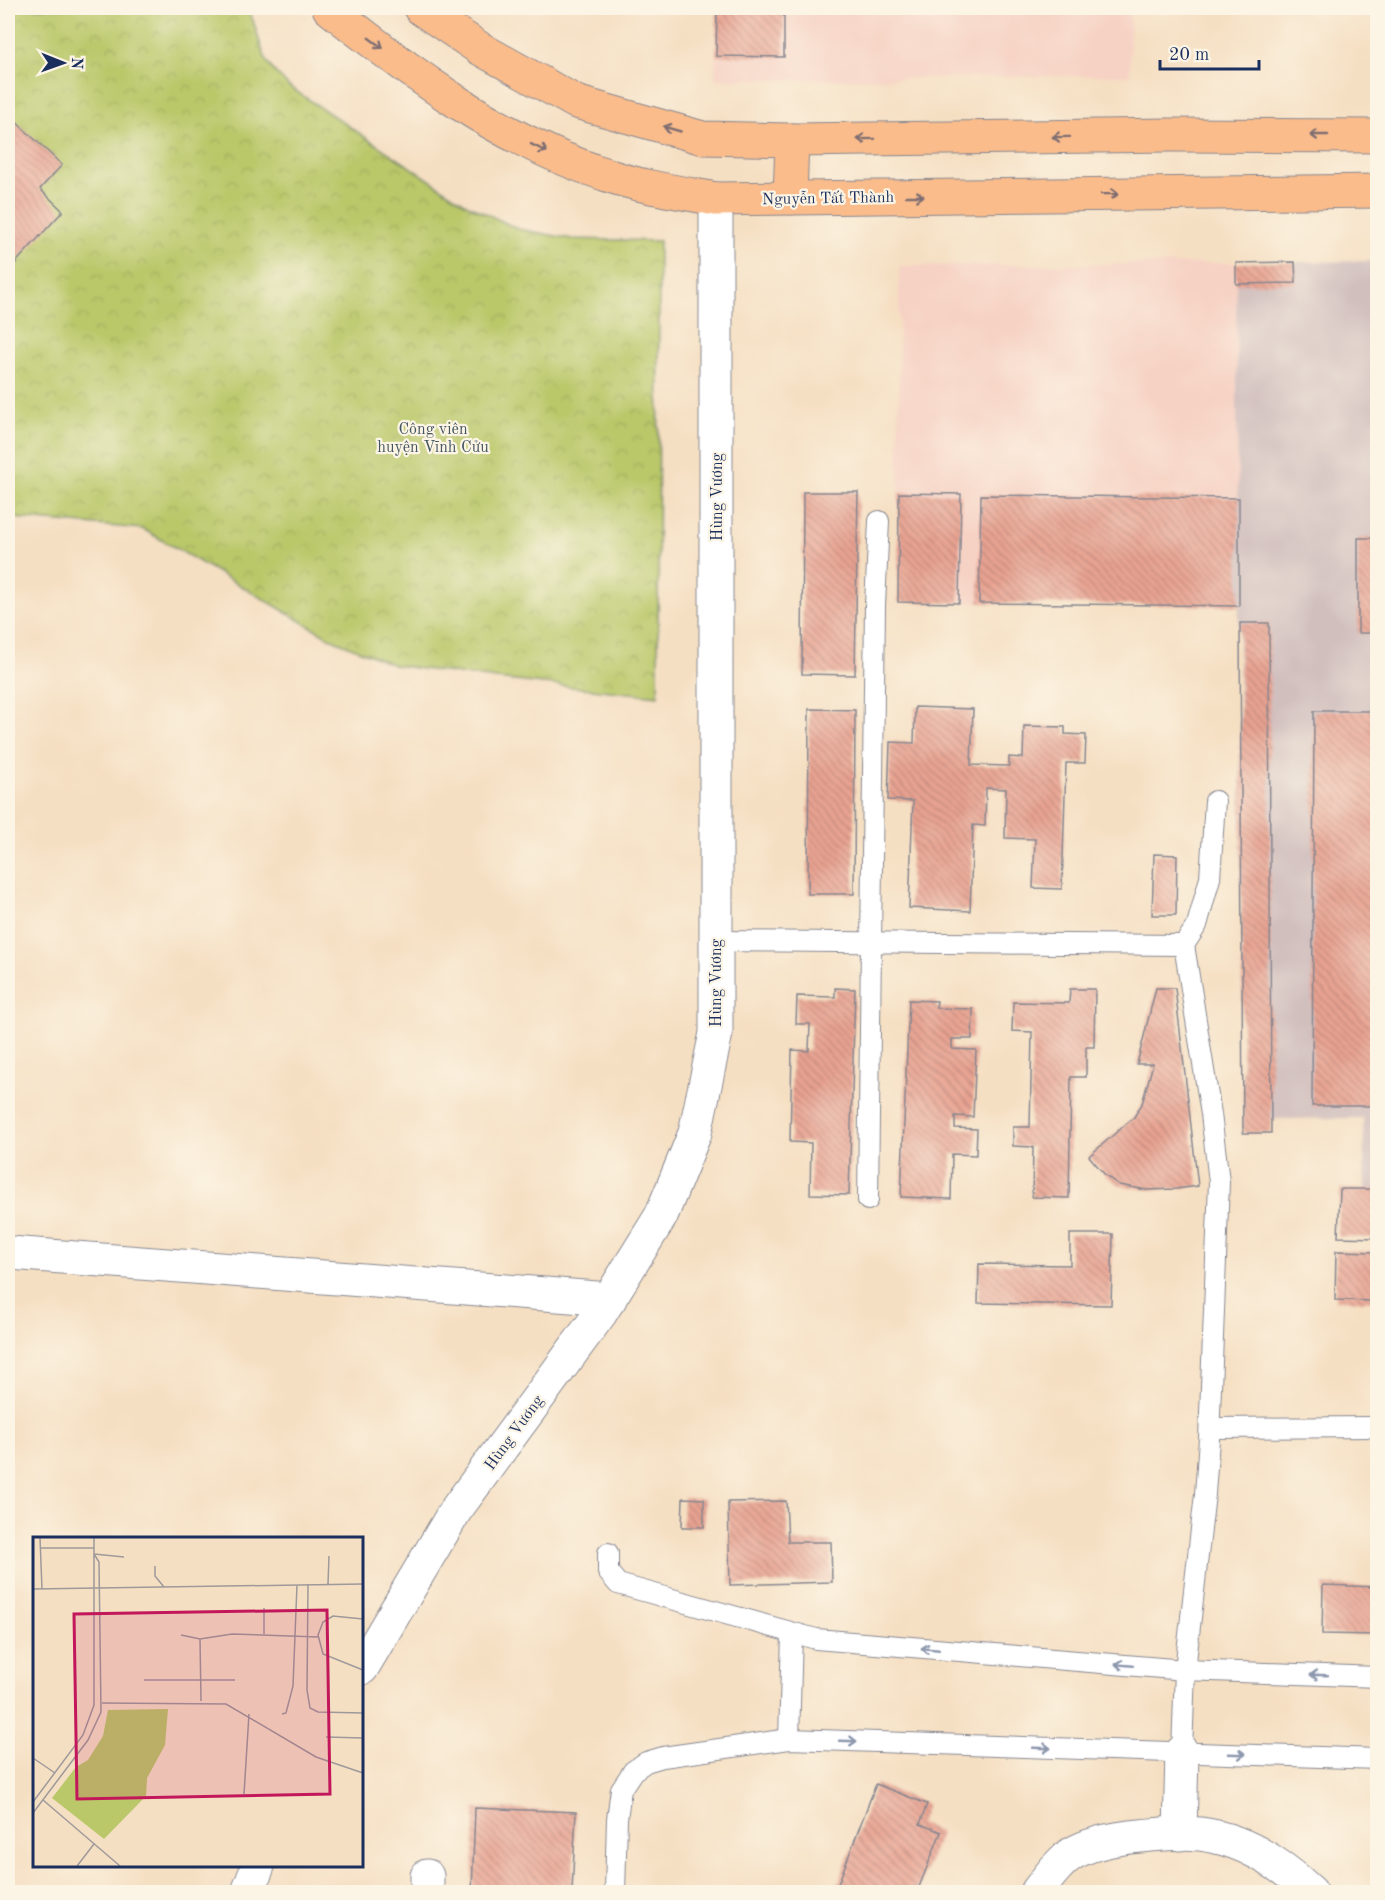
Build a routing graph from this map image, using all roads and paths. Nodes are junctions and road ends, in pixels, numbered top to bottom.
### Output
1 (329, 8) edge
2 (420, 8) edge
3 (1377, 136) edge
4 (792, 140) junction
5 (1377, 191) edge
6 (790, 198) junction
7 (716, 199) junction
8 (879, 521) dead end
9 (1215, 801) dead end
10 (716, 941) junction
11 (869, 942) junction
12 (1184, 945) junction
13 (868, 1200) dead end
14 (10, 1253) dead end
15 (610, 1299) junction
16 (1377, 1427) edge
17 (1210, 1428) junction
18 (608, 1553) dead end
19 (792, 1634) junction
20 (363, 1666) edge
21 (1185, 1670) junction
22 (1377, 1677) edge
23 (789, 1739) junction
24 (1182, 1752) junction
25 (1377, 1759) edge
26 (1180, 1833) junction
27 (258, 1867) edge
28 (248, 1893) edge
29 (615, 1893) edge
30 (1037, 1893) edge
31 (1311, 1893) edge

1 -> 7 main road, Nguyễn Tất Thành
4 -> 2 main road
3 -> 4 main road
4 - 6 main road
6 -> 5 main road, Nguyễn Tất Thành
6 - 7 main road, Nguyễn Tất Thành
7 - 10 street, Hùng Vương
8 - 11 lane
9 - 12 lane
10 - 11 lane
10 - 15 street, Hùng Vương
11 - 12 lane
11 - 13 lane
12 - 17 lane
14 - 15 street
15 - 20 street, Hùng Vương
16 - 17 lane
17 - 21 lane
18 - 19 lane
21 -> 19 lane
19 - 23 lane
22 -> 21 lane
21 - 24 lane
23 -> 24 lane
23 - 29 lane
24 -> 25 lane
24 - 26 street
26 - 30 street
26 - 31 street
27 - 28 street

